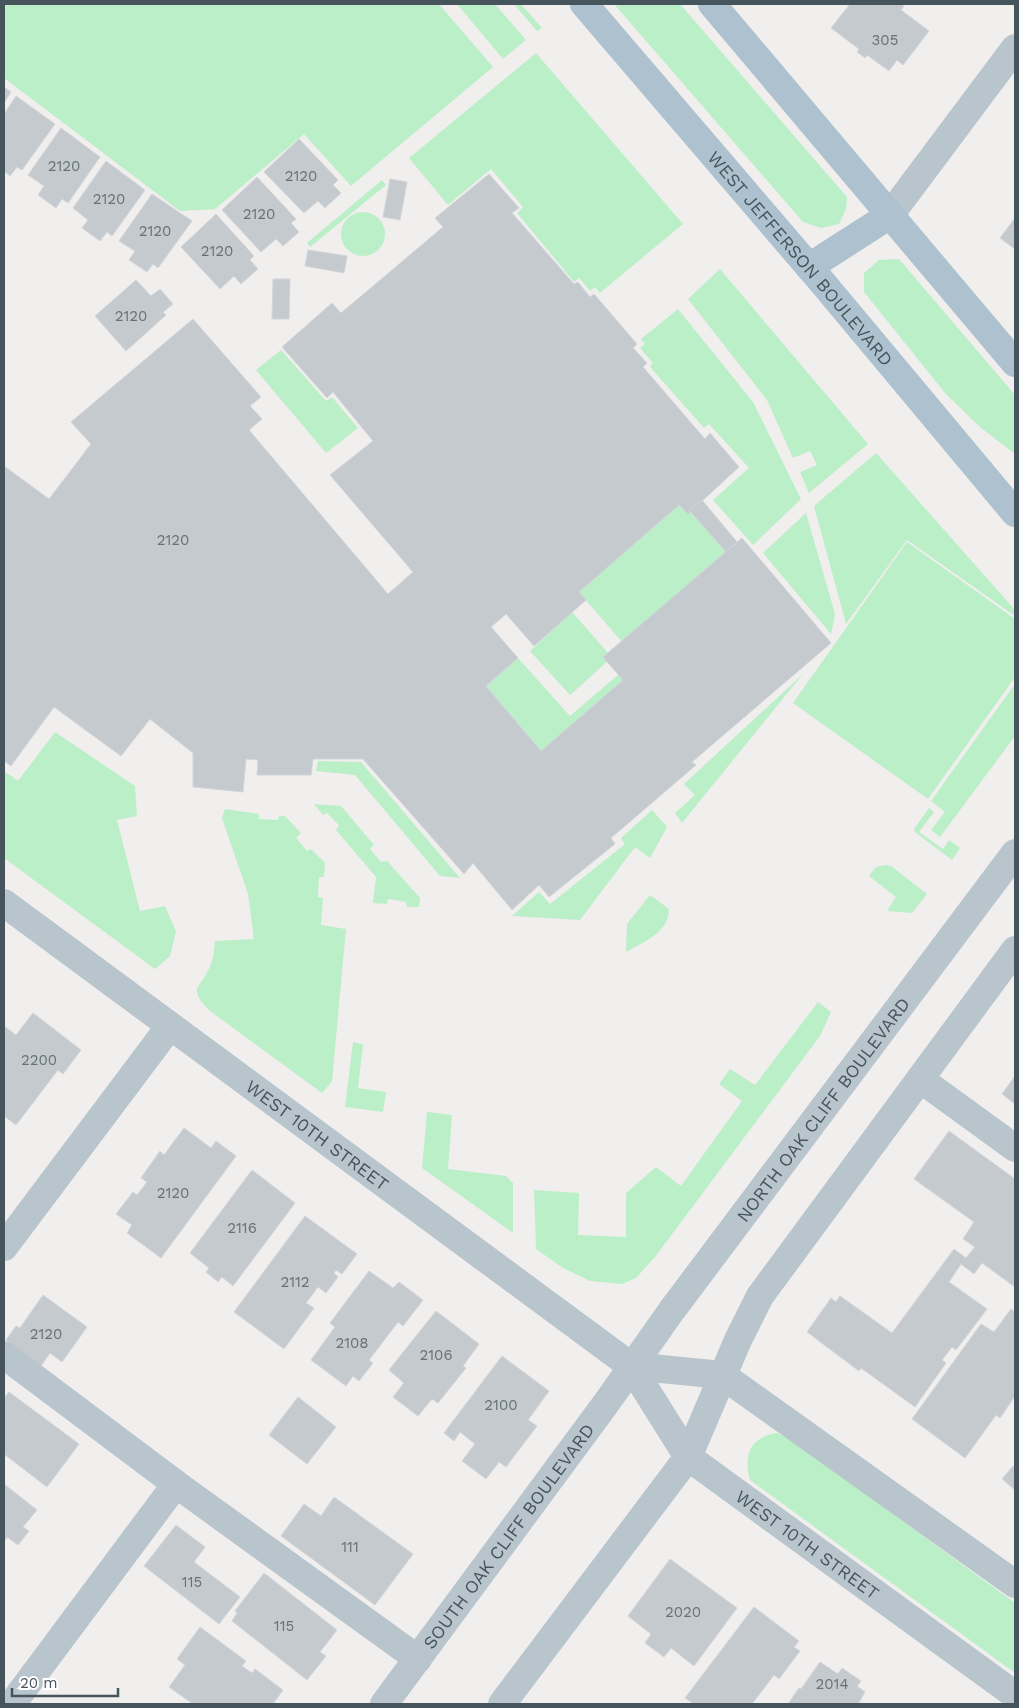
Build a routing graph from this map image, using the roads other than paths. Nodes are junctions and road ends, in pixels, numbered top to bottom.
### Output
1 (584, 4) edge
2 (716, 5) edge
3 (1015, 48) edge
4 (890, 215) junction
5 (809, 267) junction
6 (1015, 363) edge
7 (1015, 513) edge
8 (1015, 853) edge
9 (4, 903) edge
10 (1015, 950) edge
11 (170, 1026) junction
12 (920, 1079) junction
13 (1015, 1148) edge
14 (4, 1247) edge
15 (4, 1355) edge
16 (631, 1366) junction
17 (722, 1375) junction
18 (688, 1457) junction
19 (176, 1484) junction
20 (1015, 1584) edge
21 (418, 1659) junction
22 (1015, 1695) edge
23 (12, 1704) edge
24 (384, 1704) edge
25 (502, 1704) edge

1 - 5 main road, WEST JEFFERSON BOULEVARD
2 - 4 main road
3 - 4 street
4 - 5 main road
4 - 6 main road
5 - 7 main road, WEST JEFFERSON BOULEVARD
8 - 16 street, NORTH OAK CLIFF BOULEVARD
9 - 11 street, WEST 10TH STREET
10 - 12 street
11 - 14 street
11 - 16 street, WEST 10TH STREET
12 - 13 street
12 - 17 street
15 - 19 street
16 - 17 street
16 - 18 street, WEST 10TH STREET
16 - 21 street, SOUTH OAK CLIFF BOULEVARD
17 - 18 street
17 - 20 street
18 - 22 street, WEST 10TH STREET
18 - 25 street
19 - 21 street
19 - 23 street
21 - 24 street, SOUTH OAK CLIFF BOULEVARD

